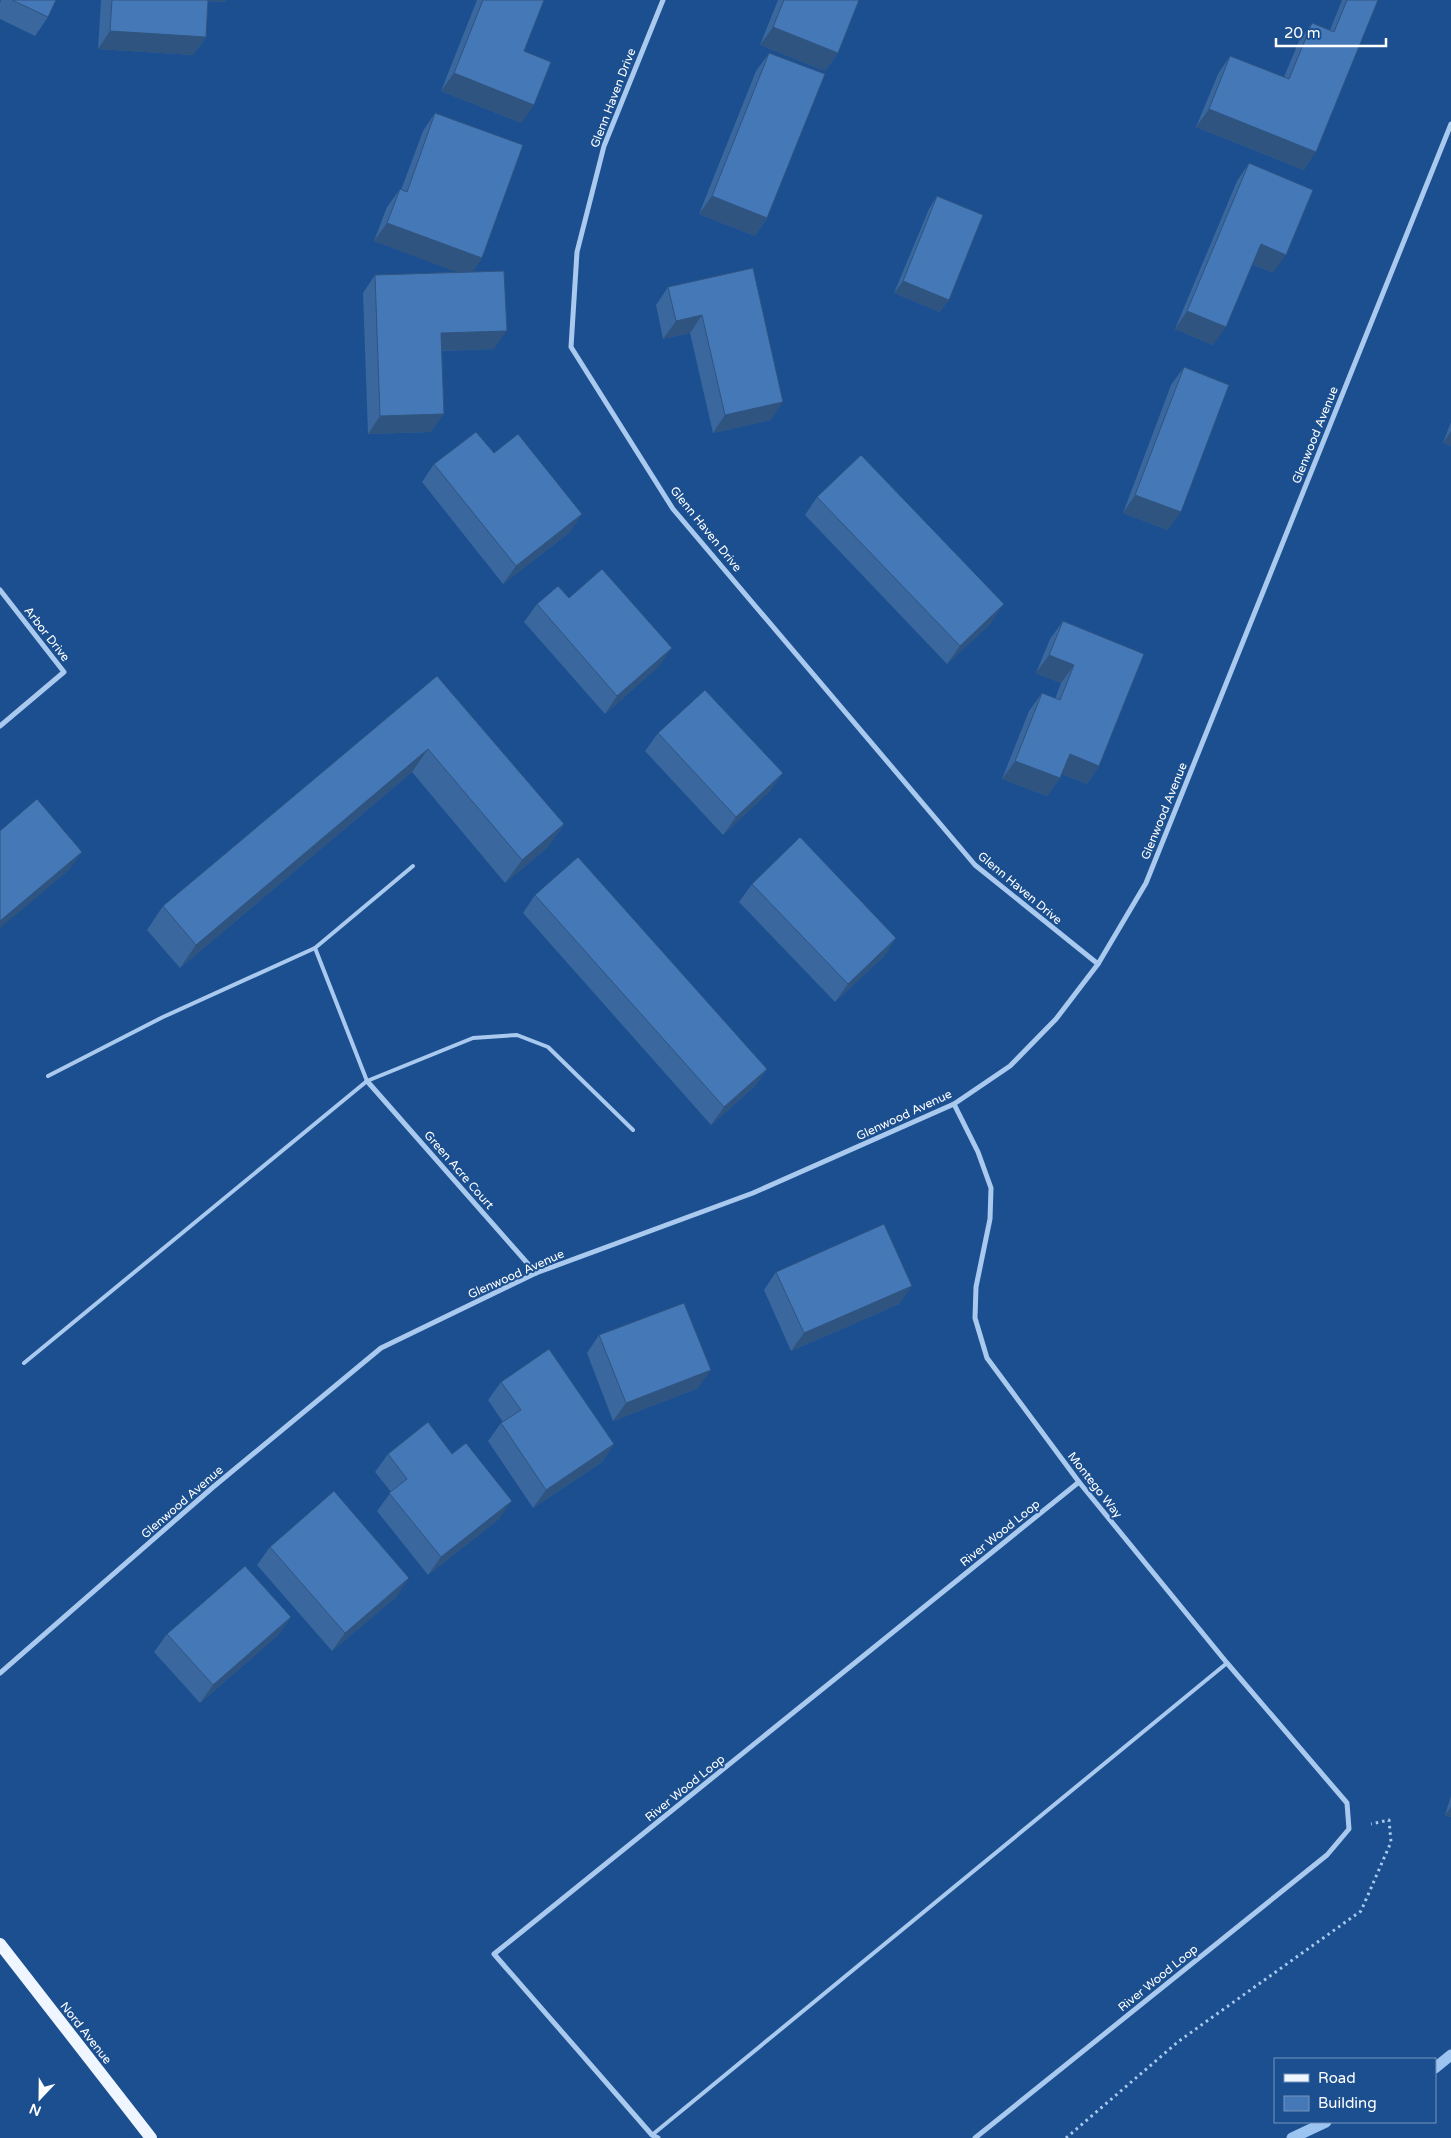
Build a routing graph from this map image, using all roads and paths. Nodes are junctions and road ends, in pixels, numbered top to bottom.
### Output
1 (663, 0) edge
2 (1451, 124) edge
3 (0, 590) edge
4 (0, 726) edge
5 (413, 866) dead end
6 (316, 948) junction
7 (1098, 964) junction
8 (48, 1076) dead end
9 (367, 1081) junction
10 (954, 1104) junction
11 (634, 1130) dead end
12 (536, 1273) junction
13 (24, 1363) dead end
14 (1079, 1482) junction
15 (1227, 1663) junction
16 (0, 1673) edge
17 (1349, 1830) junction
18 (0, 1944) edge
19 (652, 2135) junction
20 (151, 2138) edge
21 (658, 2138) edge
22 (975, 2138) edge
23 (1066, 2138) edge

1 - 7 street, Glenn Haven Drive
2 - 7 street, Glenwood Avenue
3 - 4 street, Arbor Drive
5 - 6 lane
6 - 8 lane
6 - 9 lane
7 - 10 street, Glenwood Avenue
9 - 11 lane
9 - 12 street, Green Acre Court
9 - 13 lane
10 - 12 street, Glenwood Avenue
10 - 14 street, Montego Way
12 - 16 street, Glenwood Avenue
14 - 15 street, Montego Way
14 - 19 street, River Wood Loop
15 - 17 street, Montego Way
15 - 19 lane
17 - 22 street, River Wood Loop
17 - 23 path
18 - 20 main road, Nord Avenue
19 - 21 street, River Wood Loop

